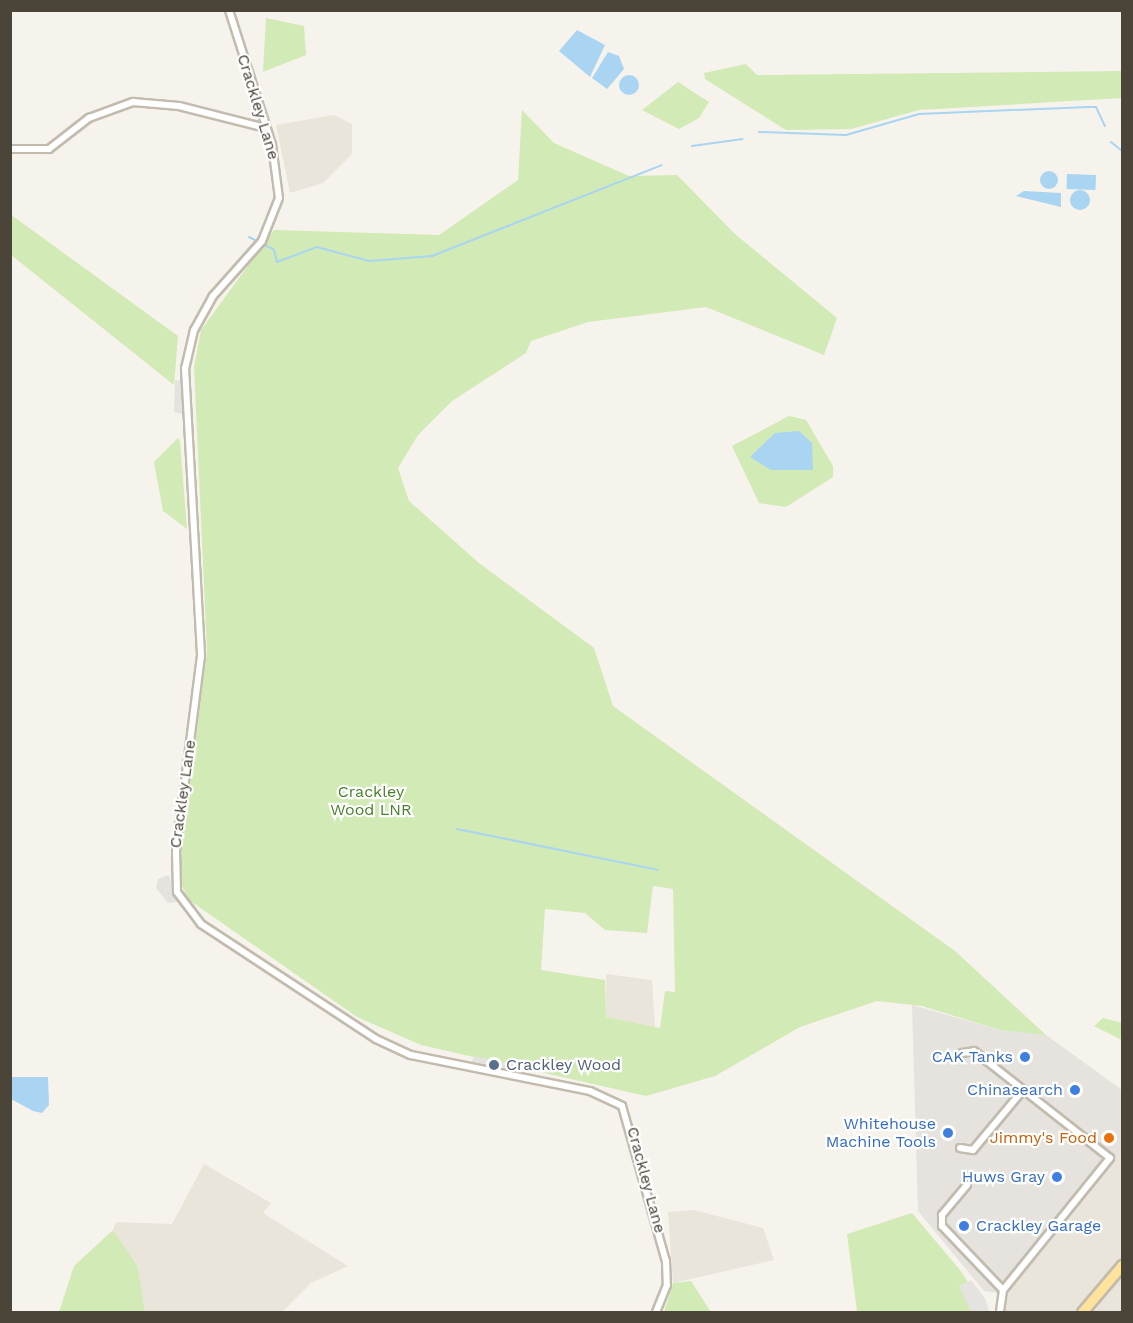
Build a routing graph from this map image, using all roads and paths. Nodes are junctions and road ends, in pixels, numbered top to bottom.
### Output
1 (229, 10) edge
2 (266, 128) junction
3 (10, 150) edge
4 (962, 1053) dead end
5 (1023, 1090) junction
6 (960, 1148) dead end
7 (967, 1185) dead end
8 (1122, 1265) edge
9 (1003, 1290) junction
10 (656, 1312) edge
11 (1000, 1312) edge
12 (1082, 1312) edge

1 - 2 street, Crackley Lane
2 - 3 street
2 - 10 street, Crackley Lane
4 - 5 street
5 - 6 street
5 - 9 street
7 - 9 street
8 - 12 main road
9 - 11 street

